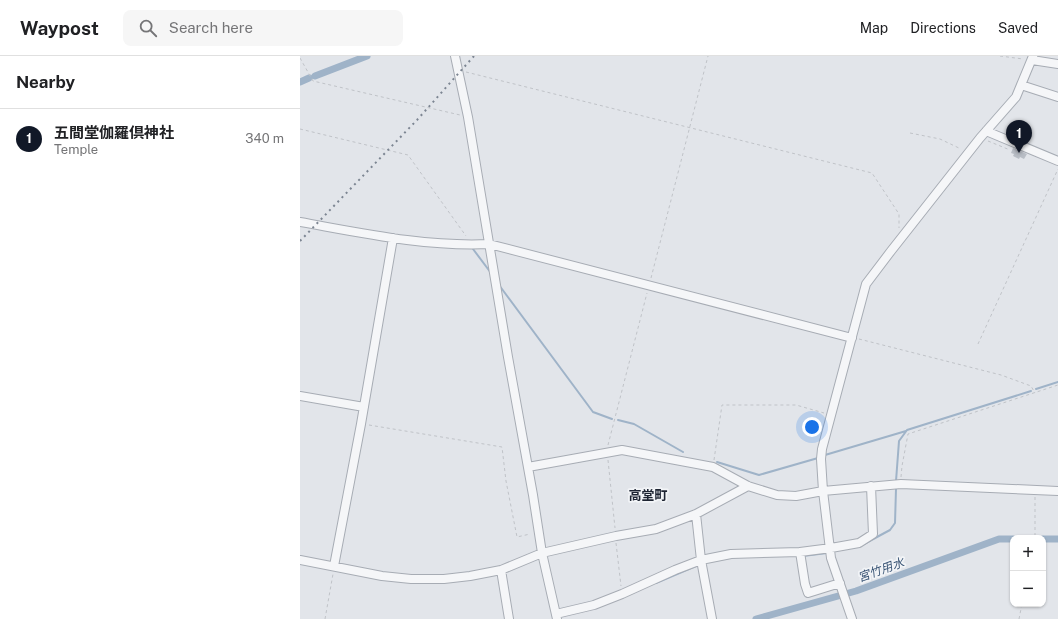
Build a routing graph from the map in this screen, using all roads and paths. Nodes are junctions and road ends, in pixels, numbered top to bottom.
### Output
1 (456, 56) edge
2 (708, 56) edge
3 (1000, 56) edge
4 (300, 58) edge
5 (1032, 58) edge
6 (1058, 64) edge
7 (458, 70) junction
8 (1021, 85) junction
9 (1058, 97) edge
10 (468, 117) junction
11 (690, 127) junction
12 (300, 129) edge
13 (986, 131) junction
14 (910, 133) dead end
15 (980, 138) junction
16 (1010, 150) dead end
17 (969, 153) junction
18 (1058, 161) edge
19 (1058, 169) edge
20 (300, 222) edge
21 (393, 238) junction
22 (900, 240) junction
23 (489, 244) junction
24 (472, 245) junction
25 (649, 285) junction
26 (852, 338) junction
27 (978, 344) dead end
28 (1058, 385) edge
29 (1035, 394) junction
30 (300, 396) edge
31 (364, 407) junction
32 (831, 415) junction
33 (361, 424) junction
34 (608, 453) junction
35 (528, 467) junction
36 (713, 467) junction
37 (901, 484) junction
38 (748, 486) junction
39 (871, 486) junction
40 (1035, 490) junction
41 (823, 491) junction
42 (1058, 491) edge
43 (696, 514) junction
44 (540, 532) junction
45 (1035, 535) edge
46 (616, 536) junction
47 (831, 548) junction
48 (800, 552) junction
49 (542, 553) junction
50 (300, 560) edge
51 (702, 565) junction
52 (334, 566) junction
53 (501, 570) junction
54 (841, 586) junction
55 (622, 594) junction
56 (1021, 607) edge
57 (556, 616) edge
58 (325, 619) edge
59 (509, 619) edge
60 (712, 619) edge
61 (852, 619) edge
62 (1019, 619) edge

1 - 7 street
2 - 11 path
3 - 5 path
4 - 10 path
5 - 6 street
5 - 8 street
7 - 10 street
7 - 11 path
8 - 9 street
8 - 13 street
10 - 23 street
11 - 22 path
11 - 25 path
12 - 24 path
13 - 15 street
13 - 18 street
14 - 17 path
15 - 16 path
15 - 17 street
17 - 22 street
19 - 27 path
20 - 21 street
21 - 24 street
21 - 31 street
22 - 26 street
23 - 24 street
23 - 25 street
23 - 35 street
25 - 26 street
25 - 34 path
26 - 29 path
26 - 32 street
28 - 29 path
29 - 37 path
30 - 31 street
31 - 33 street
32 - 36 path
32 - 41 street
33 - 44 path
33 - 52 street
34 - 35 street
34 - 36 street
34 - 46 path
35 - 44 street
36 - 38 street
37 - 39 street
37 - 40 street
38 - 41 street
38 - 43 street
39 - 41 street
39 - 47 street
40 - 42 street
40 - 45 path
41 - 47 street
43 - 46 street
43 - 51 street
44 - 49 street
46 - 49 street
46 - 55 path
47 - 48 street
47 - 54 street
48 - 51 street
48 - 54 street
49 - 53 street
49 - 57 street
50 - 52 street
51 - 55 street
51 - 60 street
52 - 53 street
52 - 58 path
53 - 59 street
54 - 61 street
55 - 57 street
56 - 62 path

